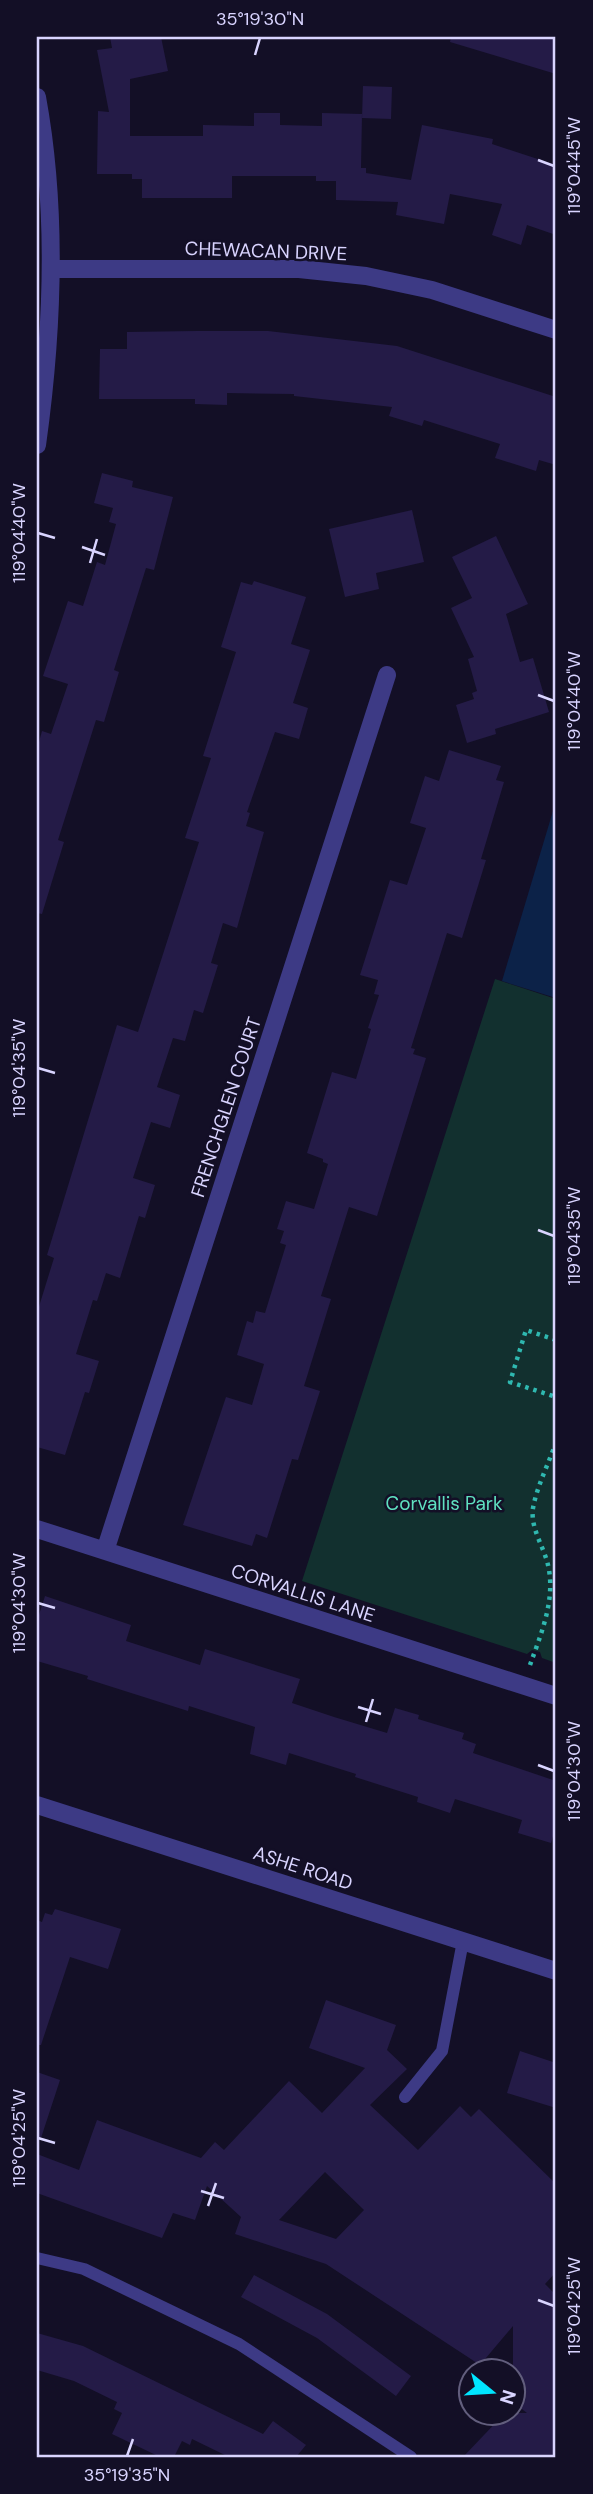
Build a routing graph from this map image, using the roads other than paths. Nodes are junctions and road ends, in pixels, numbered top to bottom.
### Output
1 (37, 97) edge
2 (52, 269) junction
3 (556, 330) edge
4 (37, 445) edge
5 (387, 675) dead end
6 (37, 1529) edge
7 (105, 1551) junction
8 (556, 1696) edge
9 (37, 1805) edge
10 (463, 1941) junction
11 (556, 1971) edge
12 (405, 2097) dead end
13 (37, 2258) edge
14 (411, 2457) edge

1 - 2 street
2 - 3 street, CHEWACAN DRIVE
2 - 4 street
5 - 7 street, FRENCHGLEN COURT
6 - 7 street, CORVALLIS LANE
7 - 8 street, CORVALLIS LANE
9 - 10 street, ASHE ROAD
10 - 11 street, ASHE ROAD
10 - 12 lane
13 - 14 lane

